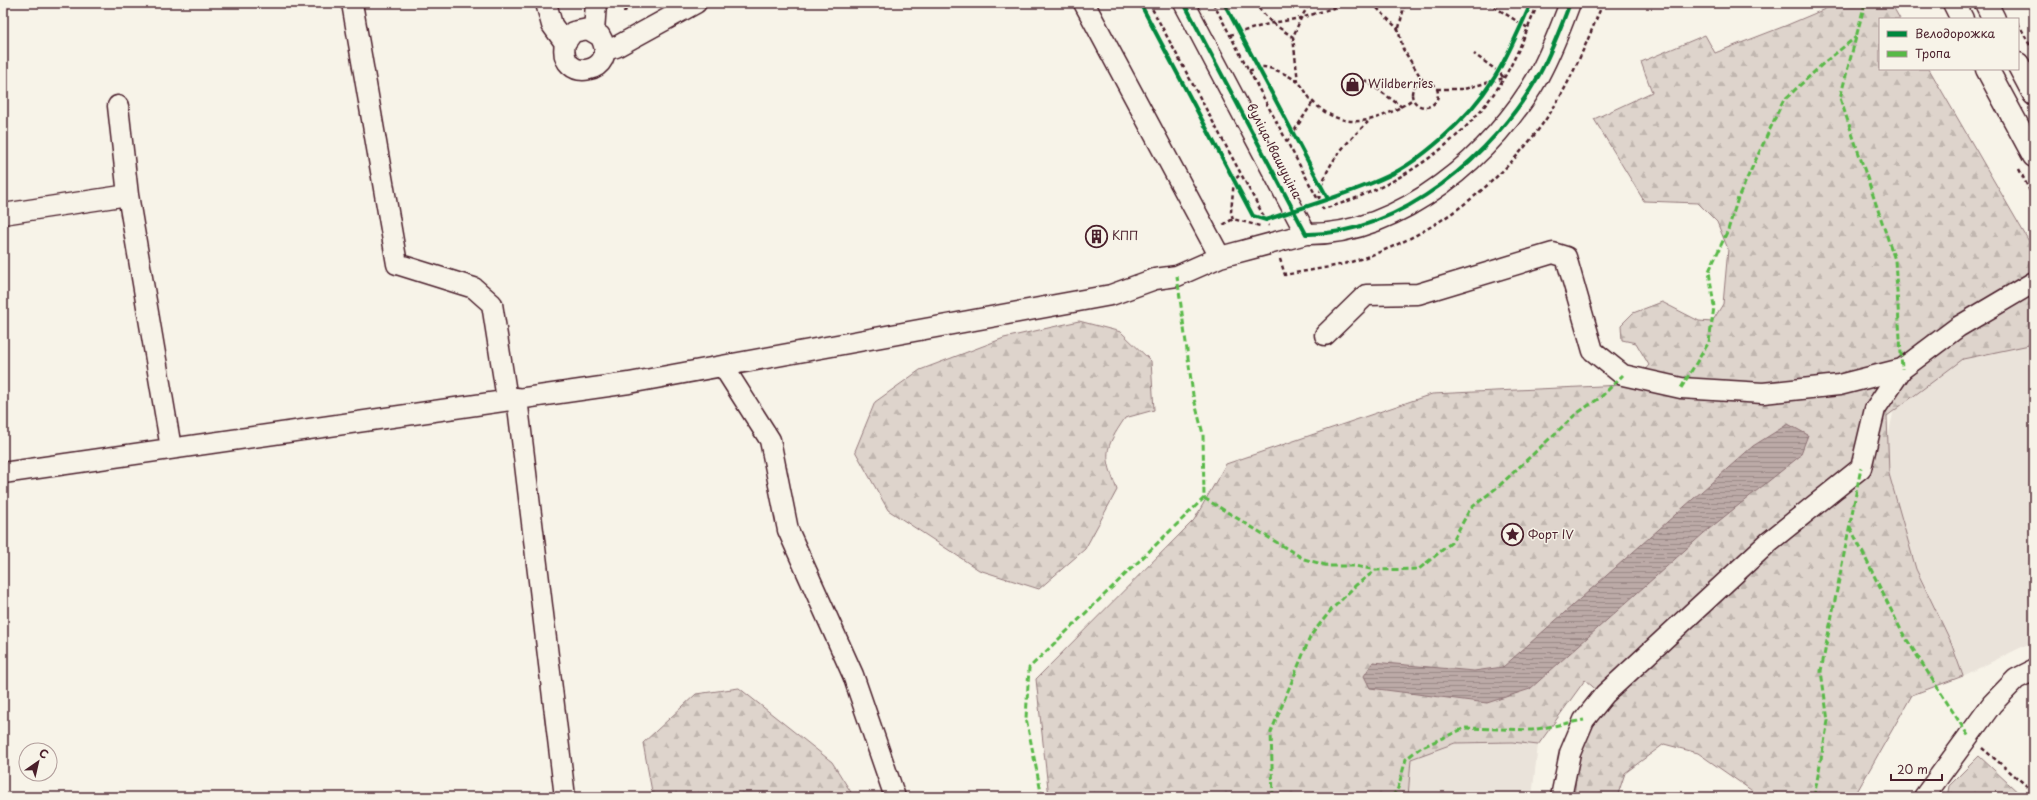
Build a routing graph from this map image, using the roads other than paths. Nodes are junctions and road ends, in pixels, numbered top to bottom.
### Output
1 (352, 3) edge
2 (546, 3) edge
3 (596, 3) edge
4 (696, 3) edge
5 (1084, 3) edge
6 (1184, 3) edge
7 (1570, 3) edge
8 (1954, 3) edge
9 (1986, 3) edge
10 (1962, 18) edge
11 (1994, 18) edge
12 (594, 32) junction
13 (565, 43) junction
14 (605, 50) junction
15 (2019, 66) edge
16 (1989, 70) edge
17 (2034, 94) edge
18 (118, 106) dead end
19 (2034, 156) edge
20 (128, 195) junction
21 (3, 214) edge
22 (1306, 234) junction
23 (1220, 257) junction
24 (2034, 282) edge
25 (1325, 335) dead end
26 (723, 366) junction
27 (1902, 369) junction
28 (512, 399) junction
29 (171, 448) junction
30 (3, 472) edge
31 (2034, 670) edge
32 (565, 797) edge
33 (895, 797) edge
34 (1561, 797) edge
35 (1924, 797) edge

1 - 28 street
2 - 13 street
3 - 12 street
4 - 14 street
5 - 23 street
6 - 22 street, вуліца Івашуціна
7 - 22 street
8 - 10 main road
9 - 11 main road
12 - 13 street
12 - 14 street
13 - 14 street
15 - 17 main road
16 - 19 main road
18 - 20 street
20 - 21 street
20 - 29 street
22 - 23 street
23 - 26 street
24 - 27 street
25 - 27 street
26 - 28 street
26 - 33 street
27 - 34 street
28 - 29 street
28 - 32 street
29 - 30 street
31 - 35 street

